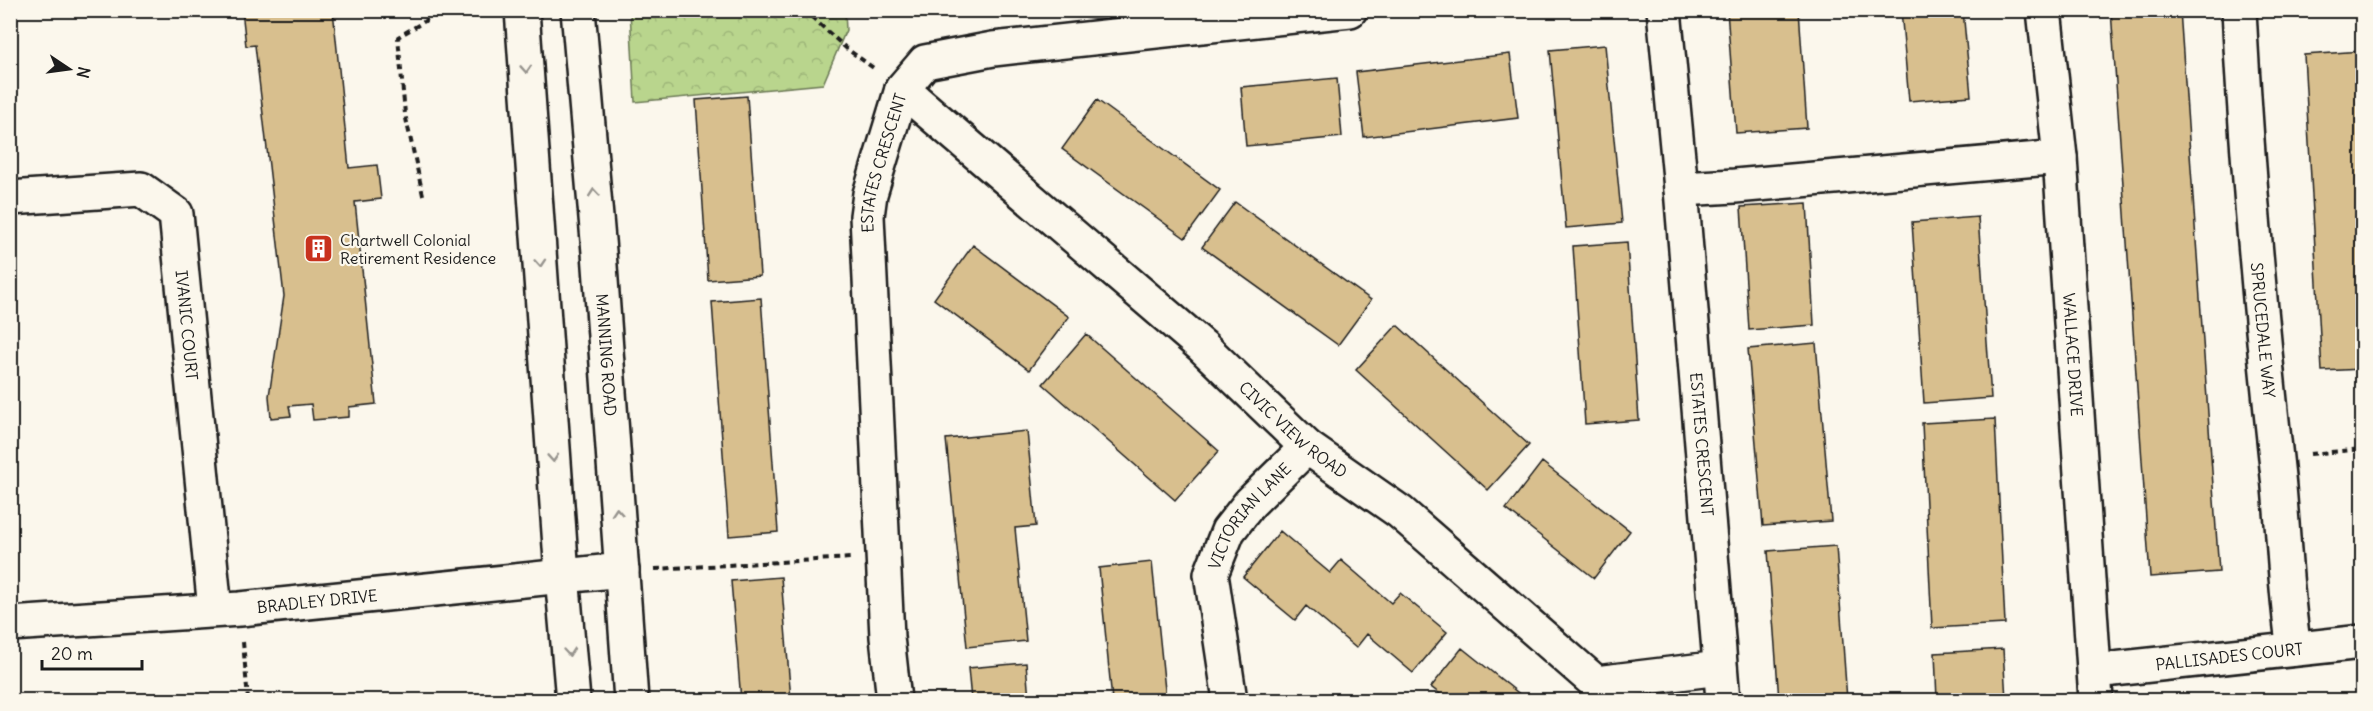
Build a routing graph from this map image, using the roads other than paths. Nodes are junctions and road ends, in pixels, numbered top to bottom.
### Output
1 (522, 10) edge
2 (578, 10) edge
3 (1350, 10) edge
4 (1664, 10) edge
5 (2044, 10) edge
6 (2239, 10) edge
7 (902, 88) junction
8 (2060, 157) junction
9 (1681, 189) junction
10 (10, 198) edge
11 (1307, 447) junction
12 (622, 570) junction
13 (562, 575) junction
14 (228, 609) junction
15 (10, 624) edge
16 (2362, 642) edge
17 (2294, 649) junction
18 (1720, 668) junction
19 (2096, 686) edge
20 (573, 700) edge
21 (630, 700) edge
22 (894, 700) edge
23 (1230, 700) edge
24 (1723, 700) edge

1 -> 13 street
12 -> 2 street, MANNING ROAD
3 - 7 street, ESTATES CRESCENT
4 - 9 street, ESTATES CRESCENT
5 - 8 street, WALLACE DRIVE
6 - 17 street, SPRUCEDALE WAY
7 - 11 street, CIVIC VIEW ROAD
7 - 22 street, ESTATES CRESCENT
8 - 9 street
8 - 19 street, WALLACE DRIVE
9 - 18 street, ESTATES CRESCENT
10 - 14 street, IVANIC COURT
11 - 18 street, CIVIC VIEW ROAD
11 - 23 street, VICTORIAN LANE
12 - 13 street, BRADLEY DRIVE
12 - 21 street, MANNING ROAD
13 - 14 street, BRADLEY DRIVE
13 -> 20 street
14 - 15 street, BRADLEY DRIVE
16 - 17 street, PALLISADES COURT
17 - 19 street, PALLISADES COURT
18 - 24 street, ESTATES CRESCENT

